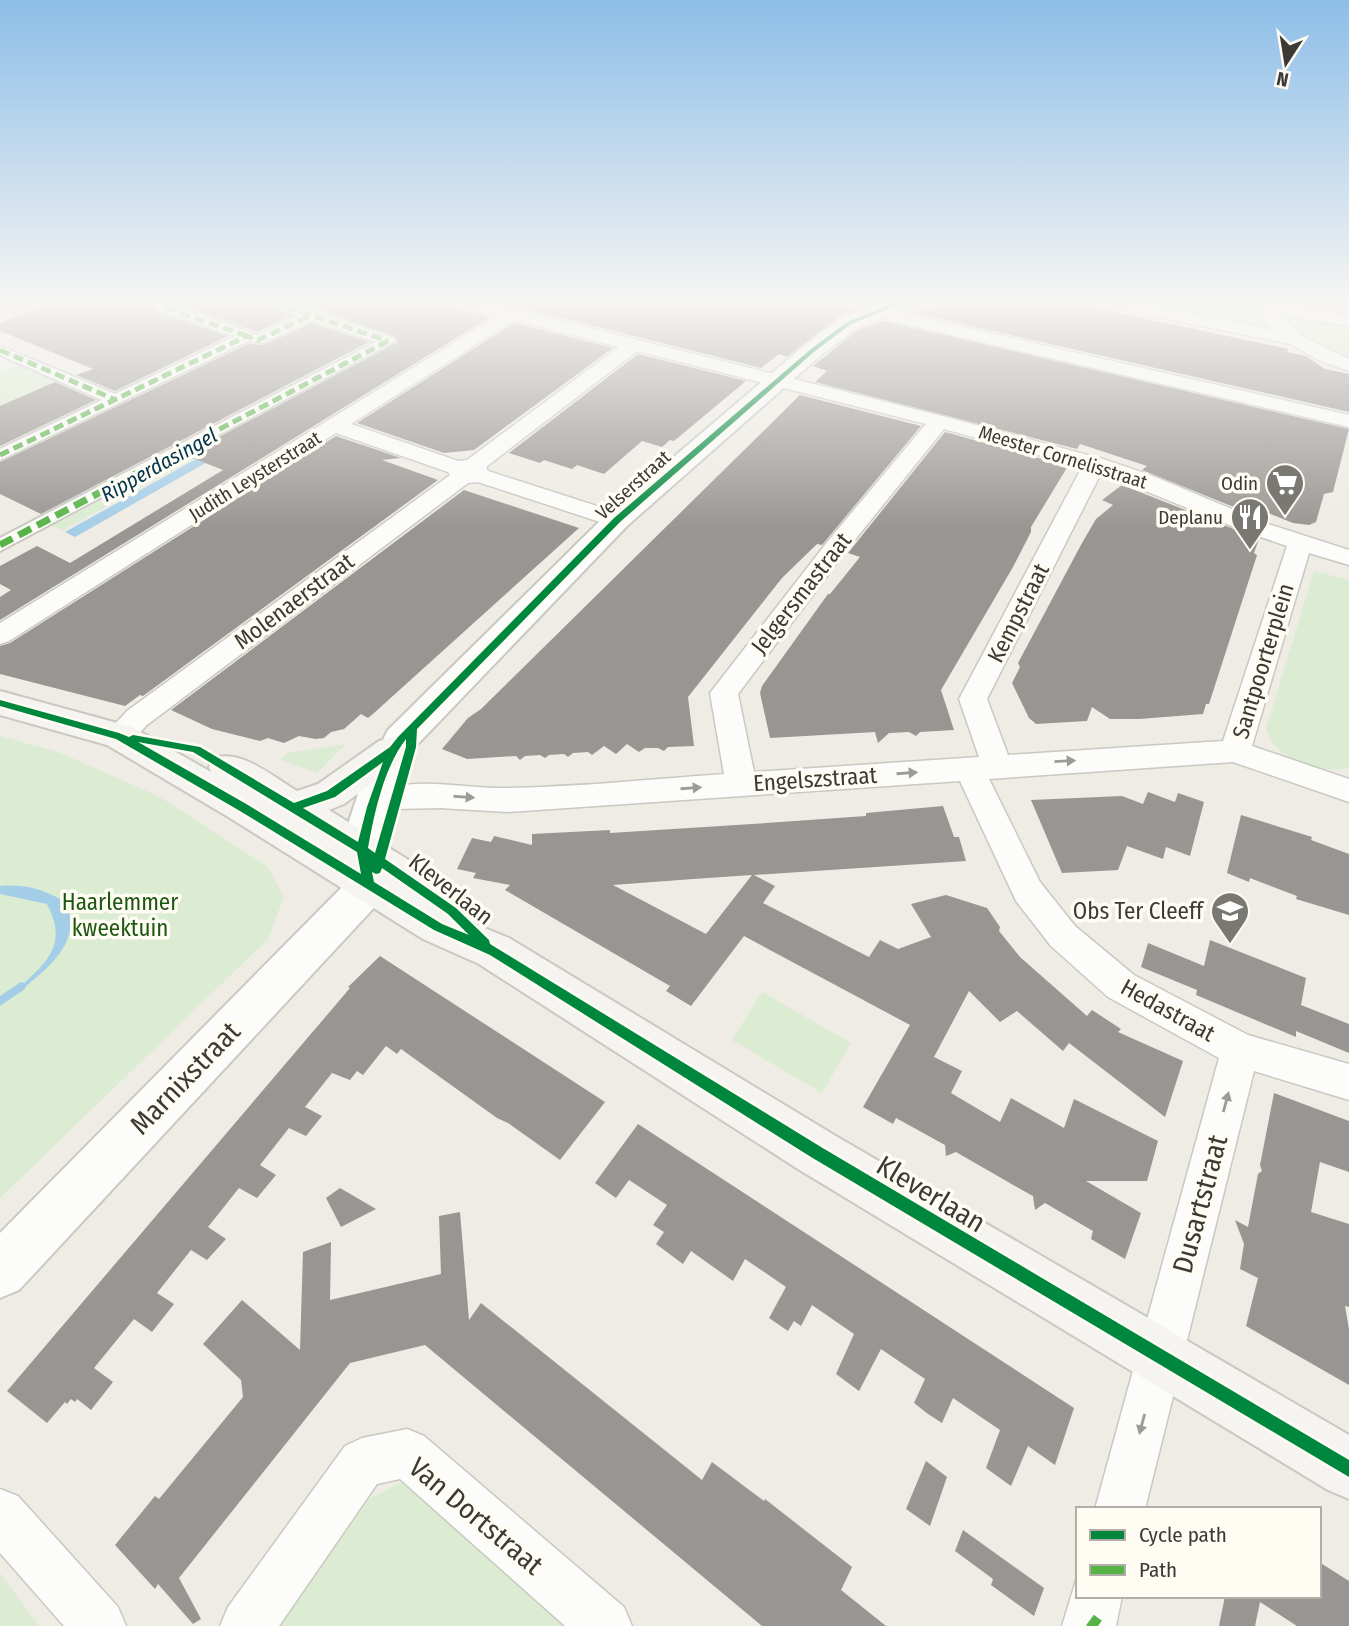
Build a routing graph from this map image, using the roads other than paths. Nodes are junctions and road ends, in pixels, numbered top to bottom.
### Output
1 (65, 378) edge
2 (162, 378) edge
3 (318, 378) edge
4 (411, 378) edge
5 (590, 378) edge
6 (766, 378) edge
7 (783, 378) edge
8 (1161, 378) edge
9 (779, 381) junction
10 (116, 400) junction
11 (939, 421) junction
12 (1349, 421) edge
13 (335, 426) junction
14 (0, 455) edge
15 (1095, 464) junction
16 (468, 471) junction
17 (617, 520) junction
18 (1300, 544) junction
19 (0, 545) edge
20 (1349, 558) edge
21 (0, 635) edge
22 (0, 703) edge
23 (119, 736) junction
24 (402, 739) junction
25 (1235, 751) junction
26 (983, 766) junction
27 (741, 784) junction
28 (1349, 791) edge
29 (396, 797) junction
30 (295, 807) junction
31 (371, 865) junction
32 (1240, 1049) junction
33 (1349, 1082) edge
34 (0, 1270) edge
35 (1159, 1358) junction
36 (1349, 1469) edge
37 (1121, 1507) edge
38 (0, 1514) edge
39 (1096, 1598) edge
40 (99, 1626) edge
41 (247, 1626) edge
42 (605, 1626) edge
43 (1089, 1626) edge

1 - 10 street
2 - 10 street
3 - 19 street
4 - 13 street, Judith Leysterstraat
5 - 16 street, Molenaerstraat
6 - 9 street, Meester Cornelisstraat
7 - 9 street, Velserstraat
8 - 12 street
9 - 11 street, Meester Cornelisstraat
9 - 17 street, Velserstraat
10 - 14 street
11 - 15 street, Meester Cornelisstraat
11 - 27 street, Jelgersmastraat
13 - 16 street
13 - 21 street, Judith Leysterstraat
15 - 18 street, Meester Cornelisstraat
15 - 26 street, Kempstraat
16 - 17 street
16 - 23 street, Molenaerstraat
17 - 24 street, Velserstraat
18 - 20 street
18 - 25 street, Santpoorterplein
22 - 23 main road, Kleverlaan
23 - 30 main road, Kleverlaan
23 - 31 main road, Kleverlaan
24 - 29 street
24 - 30 main road
24 - 31 street, Velserstraat
26 -> 25 street, Engelszstraat
25 - 28 street, Santpoorterplein
27 -> 26 street, Engelszstraat
26 - 32 street, Hedastraat
29 -> 27 street, Engelszstraat
29 - 31 street
30 - 31 main road, Kleverlaan
31 - 34 street, Marnixstraat
31 - 35 main road, Kleverlaan
32 - 33 street, Hedastraat
35 -> 32 street, Dusartstraat
35 - 36 main road, Kleverlaan
35 -> 37 street, Dusartstraat
38 - 40 street
39 - 43 street
41 - 42 street, Van Dortstraat

